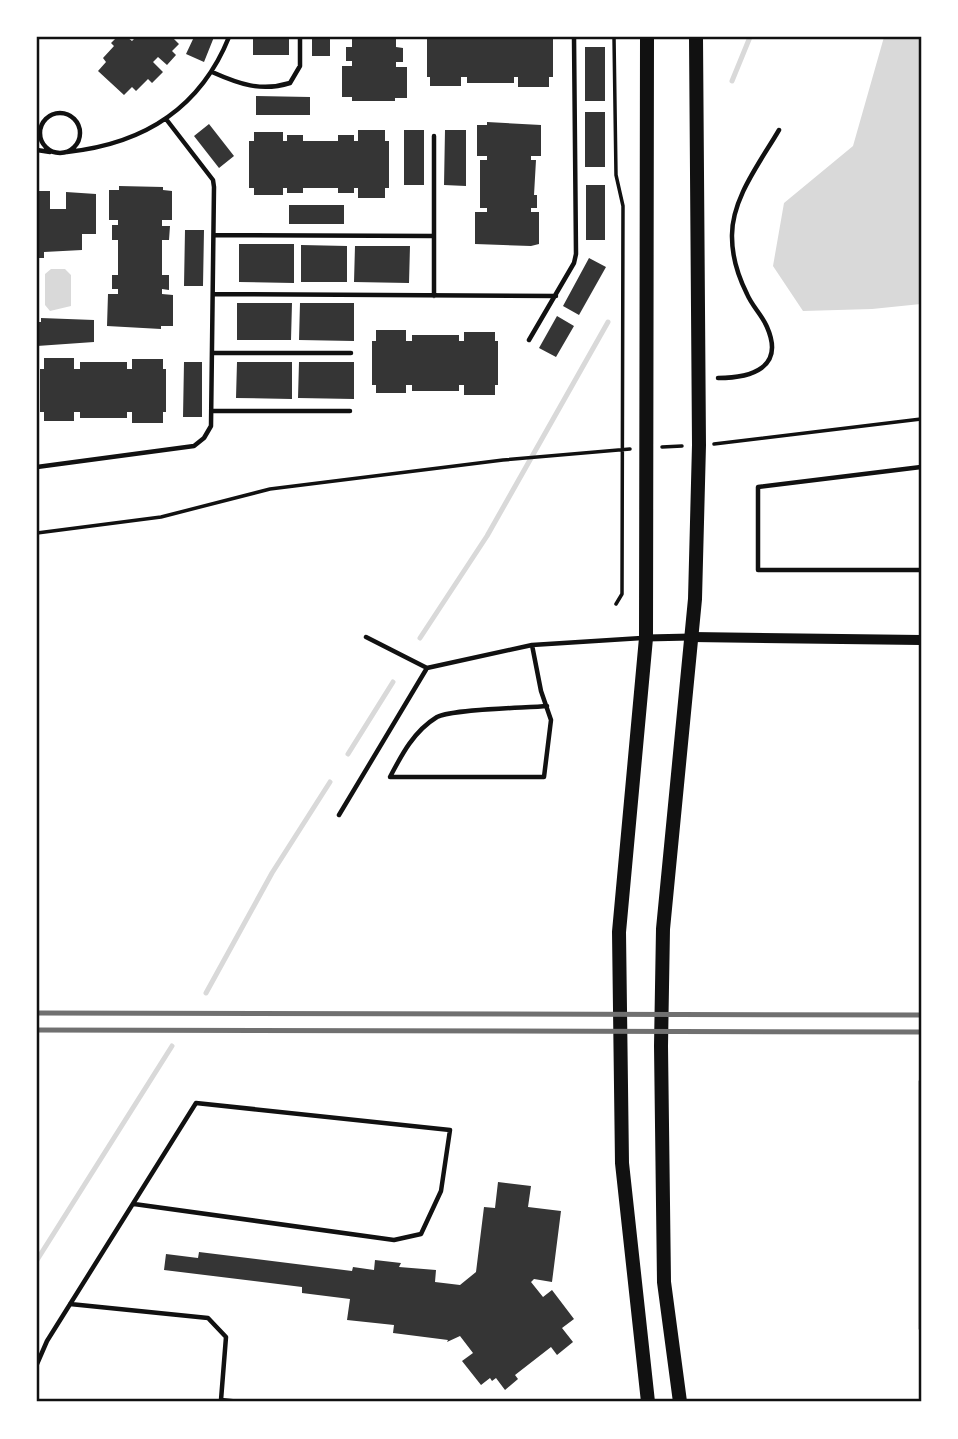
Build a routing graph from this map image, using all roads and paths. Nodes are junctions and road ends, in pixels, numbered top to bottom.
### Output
1 (229, 37) edge
2 (300, 37) edge
3 (574, 37) edge
4 (614, 37) edge
5 (647, 37) edge
6 (696, 37) edge
7 (212, 72) junction
8 (166, 119) junction
9 (779, 130) dead end
10 (434, 136) dead end
11 (37, 150) edge
12 (52, 152) junction
13 (68, 152) junction
14 (214, 235) junction
15 (434, 236) junction
16 (213, 294) junction
17 (434, 296) junction
18 (556, 296) junction
19 (529, 340) dead end
20 (213, 353) junction
21 (351, 353) dead end
22 (718, 378) dead end
23 (213, 411) junction
24 (351, 411) dead end
25 (921, 419) edge
26 (699, 445) junction
27 (648, 448) junction
28 (624, 449) junction
29 (37, 467) edge
30 (921, 467) edge
31 (37, 533) edge
32 (921, 570) edge
33 (616, 604) dead end
34 (366, 637) dead end
35 (692, 637) junction
36 (646, 638) junction
37 (921, 639) edge
38 (532, 645) junction
39 (427, 668) junction
40 (547, 706) junction
41 (339, 815) dead end
42 (921, 1081) edge
43 (134, 1204) junction
44 (921, 1237) edge
45 (70, 1304) junction
46 (921, 1329) edge
47 (37, 1364) edge
48 (240, 1402) edge
49 (648, 1402) edge
50 (680, 1402) edge

1 - 7 lane
2 - 7 lane
3 - 18 lane
4 - 28 path
5 - 27 main road
6 - 26 main road
7 - 8 lane
8 - 13 lane
8 - 14 lane
9 - 22 lane
10 - 15 lane
11 - 12 lane
12 - 13 lane
12 - 13 lane
14 - 15 lane
14 - 16 lane
15 - 17 lane
16 - 17 lane
16 - 20 lane
17 - 18 lane
18 - 19 lane
20 - 21 lane
20 - 23 lane
23 - 24 lane
23 - 29 lane
25 - 26 path
26 - 27 path
26 - 35 main road
27 - 28 path
27 - 36 main road
28 - 31 path
28 - 33 path
30 - 32 lane
34 - 39 lane
35 - 36 street
35 - 37 street
35 - 50 main road
36 - 38 lane
36 - 49 main road
38 - 39 lane
38 - 40 lane
39 - 41 lane
40 - 40 lane
42 - 44 lane
43 - 43 lane
43 - 45 lane
44 - 46 lane
45 - 47 lane
45 - 48 lane

